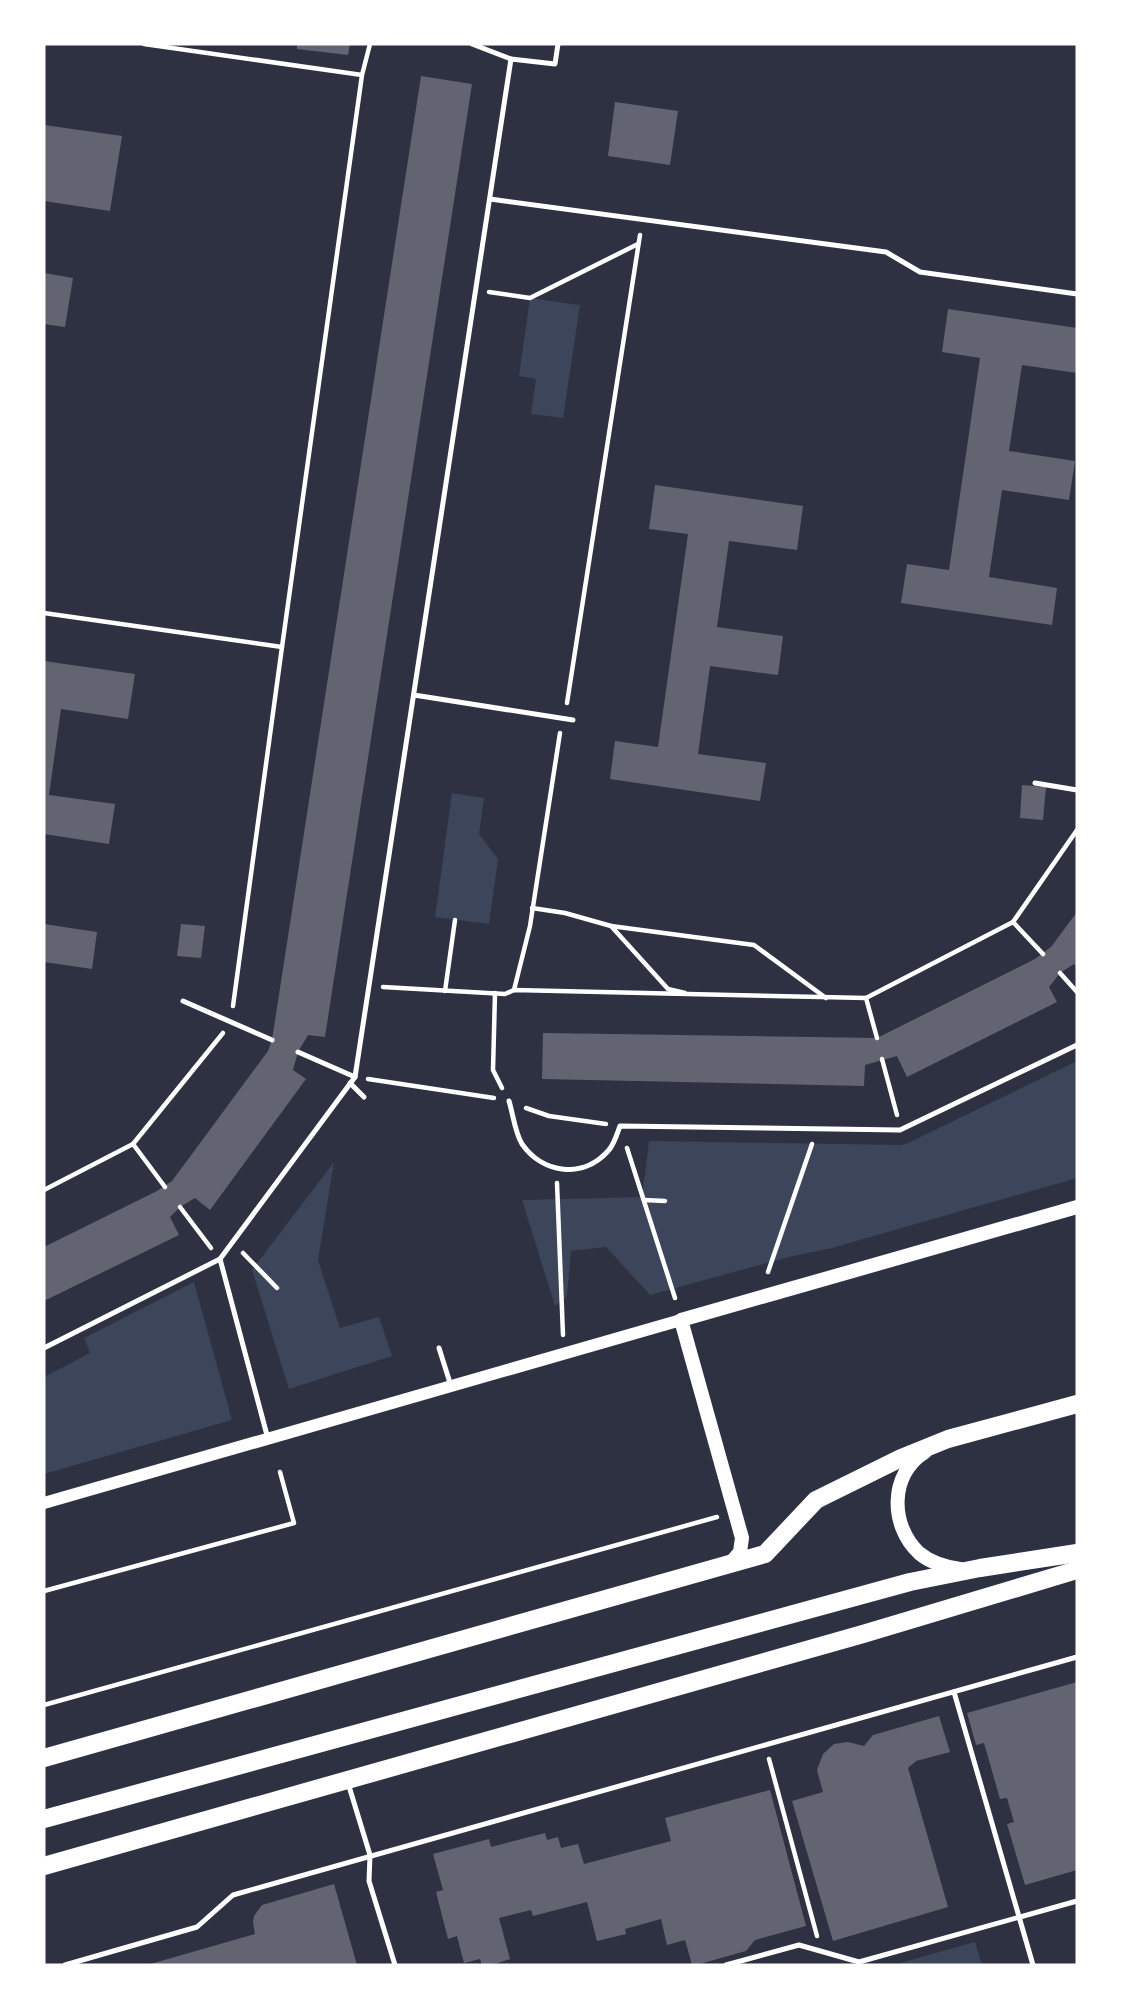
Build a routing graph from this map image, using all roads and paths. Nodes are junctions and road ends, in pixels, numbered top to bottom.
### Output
1 (144, 44) edge
2 (370, 44) edge
3 (472, 44) edge
4 (558, 44) edge
5 (511, 59) junction
6 (362, 75) junction
7 (490, 199) junction
8 (643, 219) junction
9 (639, 243) junction
10 (920, 272) junction
11 (919, 280) dead end
12 (476, 290) junction
13 (1077, 294) edge
14 (44, 613) edge
15 (282, 647) junction
16 (414, 695) junction
17 (563, 718) junction
18 (573, 720) dead end
19 (1035, 783) dead end
20 (1077, 790) edge
21 (1077, 830) edge
22 (532, 908) junction
23 (455, 920) dead end
24 (1013, 922) junction
25 (611, 926) junction
26 (1042, 954) dead end
27 (1060, 973) dead end
28 (369, 986) junction
29 (445, 990) junction
30 (514, 990) junction
31 (1077, 992) edge
32 (495, 993) junction
33 (696, 995) junction
34 (827, 998) junction
35 (866, 998) junction
36 (183, 1001) dead end
37 (231, 1022) junction
38 (877, 1038) dead end
39 (272, 1041) dead end
40 (1077, 1045) edge
41 (298, 1052) dead end
42 (882, 1059) dead end
43 (355, 1077) junction
44 (350, 1083) junction
45 (364, 1097) dead end
46 (509, 1101) junction
47 (620, 1126) junction
48 (818, 1129) junction
49 (900, 1130) junction
50 (133, 1144) junction
51 (556, 1169) junction
52 (165, 1187) dead end
53 (44, 1190) edge
54 (644, 1200) junction
55 (667, 1201) dead end
56 (180, 1207) dead end
57 (1077, 1207) edge
58 (233, 1242) junction
59 (220, 1259) junction
60 (768, 1272) dead end
61 (277, 1288) dead end
62 (675, 1298) dead end
63 (681, 1320) junction
64 (563, 1339) dead end
65 (44, 1348) edge
66 (439, 1348) dead end
67 (451, 1386) junction
68 (1077, 1404) edge
69 (268, 1439) junction
70 (948, 1439) junction
71 (280, 1472) dead end
72 (44, 1503) edge
73 (735, 1512) junction
74 (742, 1538) junction
75 (1077, 1553) edge
76 (765, 1554) junction
77 (729, 1565) junction
78 (980, 1568) junction
79 (1077, 1570) edge
80 (44, 1591) edge
81 (1077, 1657) edge
82 (954, 1692) junction
83 (44, 1705) edge
84 (765, 1745) junction
85 (44, 1758) edge
86 (347, 1780) junction
87 (44, 1819) edge
88 (370, 1855) junction
89 (44, 1866) edge
90 (1077, 1901) edge
91 (1019, 1918) junction
92 (814, 1923) dead end
93 (65, 1965) edge
94 (395, 1965) edge
95 (726, 1965) edge
96 (1033, 1965) edge

1 - 6 path
2 - 6 path
3 - 5 lane
4 - 5 lane
5 - 7 lane
6 - 15 path
7 - 8 lane
7 - 12 lane
8 - 9 path
8 - 10 lane
9 - 12 path
9 - 17 path
10 - 11 lane
10 - 13 lane
12 - 16 lane
14 - 15 path
15 - 37 path
16 - 17 lane
16 - 28 lane
17 - 18 lane
17 - 22 path
19 - 20 lane
21 - 24 path
22 - 25 path
22 - 30 path
23 - 29 path
24 - 26 path
24 - 35 path
25 - 33 path
25 - 34 path
27 - 31 path
28 - 29 path
28 - 43 lane
29 - 32 path
30 - 32 path
30 - 33 path
32 - 46 path
33 - 34 path
34 - 35 path
35 - 38 path
36 - 37 lane
37 - 39 lane
37 - 50 path
40 - 49 lane
41 - 43 lane
42 - 49 path
43 - 44 lane
43 - 46 path
44 - 45 lane
44 - 58 lane
46 - 47 path
46 - 51 lane
47 - 48 lane
47 - 51 lane
47 - 54 path
48 - 49 lane
48 - 60 path
50 - 52 path
50 - 53 path
51 - 64 path
54 - 55 path
54 - 62 path
56 - 59 path
57 - 63 main road
58 - 59 lane
58 - 61 path
59 - 65 lane
59 - 69 lane
63 - 67 street
63 - 73 main road
66 - 67 lane
67 - 69 street
68 - 70 main road
69 - 72 street
70 - 76 main road
70 - 78 main road
71 - 80 path
73 - 74 main road
73 - 83 path
74 - 76 main road
74 - 77 main road
75 - 78 main road
76 - 77 main road
77 - 85 main road
78 - 87 main road
79 - 86 main road
81 - 82 lane
82 - 84 lane
82 - 91 lane
84 - 88 lane
84 - 92 path
86 - 88 lane
86 - 89 main road
88 - 93 lane
88 - 94 lane
90 - 91 lane
91 - 95 lane
91 - 96 lane

